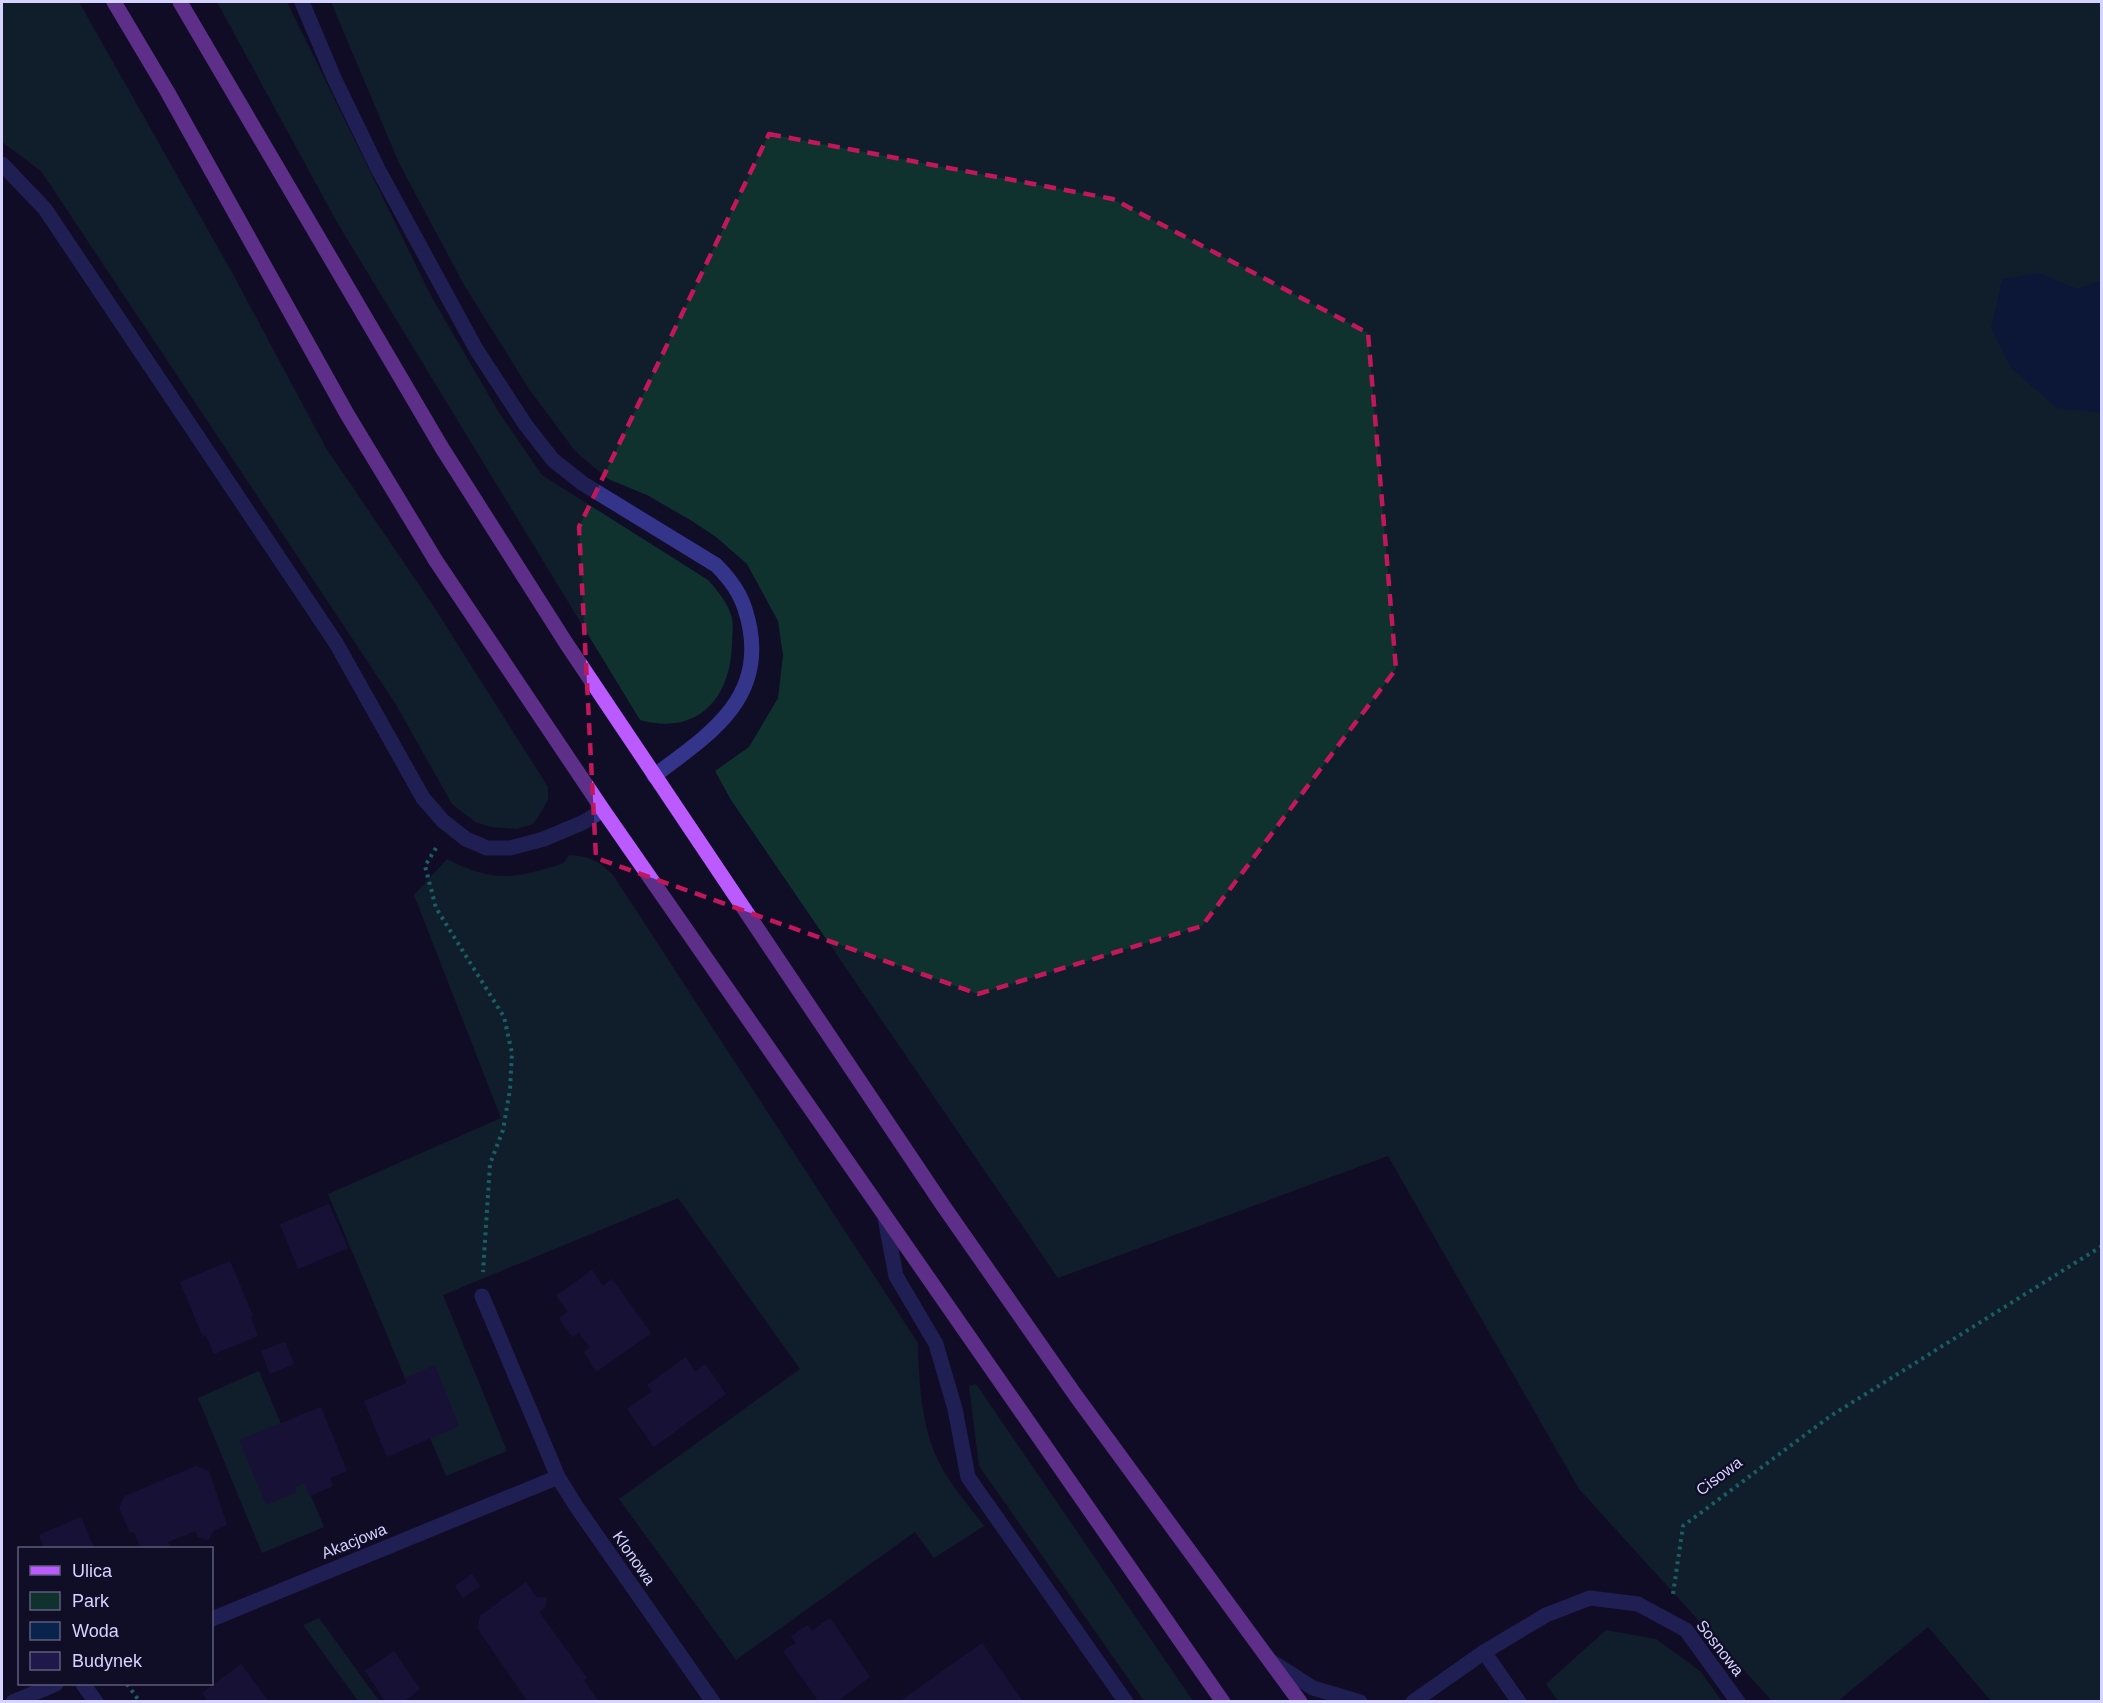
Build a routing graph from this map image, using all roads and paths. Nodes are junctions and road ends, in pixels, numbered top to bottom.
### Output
1 (114, 2) edge
2 (180, 2) edge
3 (302, 2) edge
4 (2, 164) edge
5 (654, 776) junction
6 (603, 810) junction
7 (437, 845) dead end
8 (885, 1218) junction
9 (2102, 1246) edge
10 (482, 1296) joint
11 (558, 1477) junction
12 (213, 1619) edge
13 (1669, 1621) junction
14 (1484, 1652) junction
15 (1271, 1661) junction
16 (51, 1685) edge
17 (84, 1685) edge
18 (128, 1685) edge
19 (1515, 1699) edge
20 (13, 1701) edge
21 (96, 1701) edge
22 (140, 1701) edge
23 (713, 1701) edge
24 (1126, 1701) edge
25 (1223, 1701) edge
26 (1300, 1701) edge
27 (1360, 1701) edge
28 (1413, 1701) edge
29 (1738, 1701) edge

1 - 6 main road
2 - 5 main road
3 - 5 street
4 - 6 street
5 - 15 main road
6 - 8 main road
7 - 10 path
8 - 24 street
8 - 25 main road
9 - 13 path, Cisowa
10 - 11 street, Klonowa
11 - 12 street, Akacjowa
11 - 23 street, Klonowa
13 - 14 street
13 - 29 street, Sosnowa
14 - 19 street
14 - 28 street
15 - 26 main road
15 - 27 street
16 - 20 street
17 - 21 street
18 - 22 path

